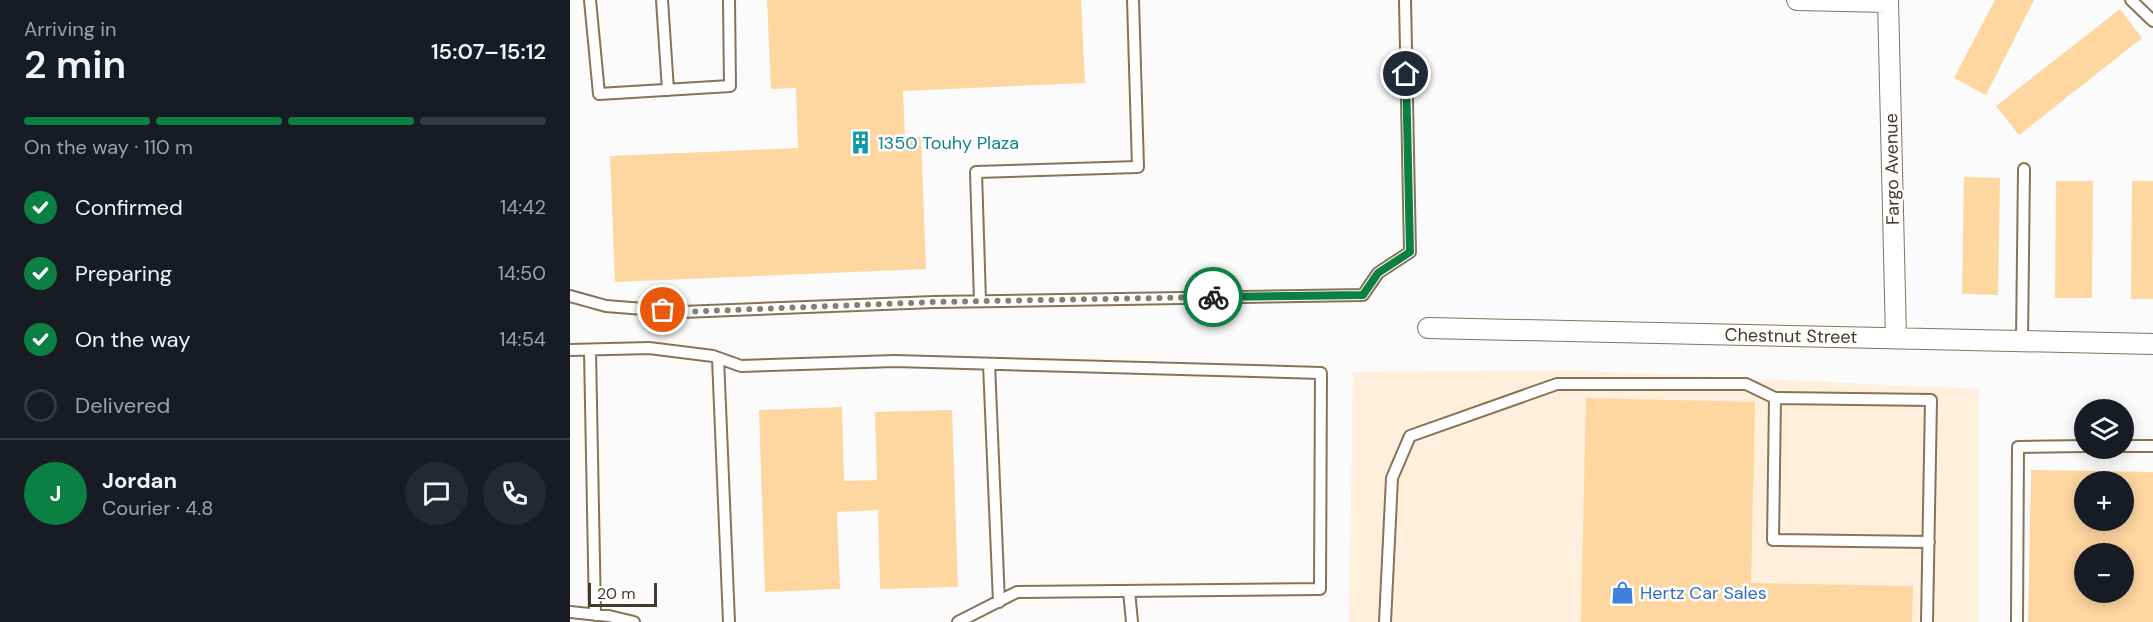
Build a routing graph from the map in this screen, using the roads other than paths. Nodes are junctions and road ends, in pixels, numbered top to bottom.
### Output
1 (590, 0) edge
2 (662, 0) edge
3 (729, 0) edge
4 (1133, 0) edge
5 (1405, 0) edge
6 (1797, 0) edge
7 (2131, 0) edge
8 (1888, 1) edge
9 (2153, 21) edge
10 (668, 90) junction
11 (2024, 169) dead end
12 (570, 296) edge
13 (980, 301) junction
14 (1428, 328) dead end
15 (1896, 338) junction
16 (2022, 341) junction
17 (2153, 344) edge
18 (570, 350) edge
19 (590, 350) junction
20 (718, 358) junction
21 (989, 364) junction
22 (1775, 398) junction
23 (2074, 446) edge
24 (2134, 446) edge
25 (2153, 446) edge
26 (1929, 542) junction
27 (1129, 591) junction
28 (999, 602) junction
29 (570, 612) edge
30 (596, 615) junction
31 (634, 622) edge
32 (729, 622) edge
33 (958, 622) edge
34 (1132, 622) edge
35 (1385, 622) edge
36 (1927, 622) edge
37 (2017, 622) edge

1 - 10 lane
2 - 10 lane
3 - 10 lane
4 - 13 lane
5 - 13 lane
6 - 8 street
7 - 9 lane
8 - 15 street, Fargo Avenue
11 - 16 lane
12 - 13 lane
14 - 15 street, Chestnut Street
15 - 16 street, Chestnut Street
16 - 17 street, Chestnut Street
18 - 19 lane
19 - 20 lane
19 - 30 lane
20 - 21 lane
20 - 32 lane
21 - 27 lane
21 - 28 lane
22 - 26 lane
22 - 26 lane
22 - 35 lane
23 - 37 lane
24 - 25 lane
26 - 36 lane
27 - 28 lane
27 - 34 lane
28 - 33 lane
29 - 30 lane
30 - 31 lane

